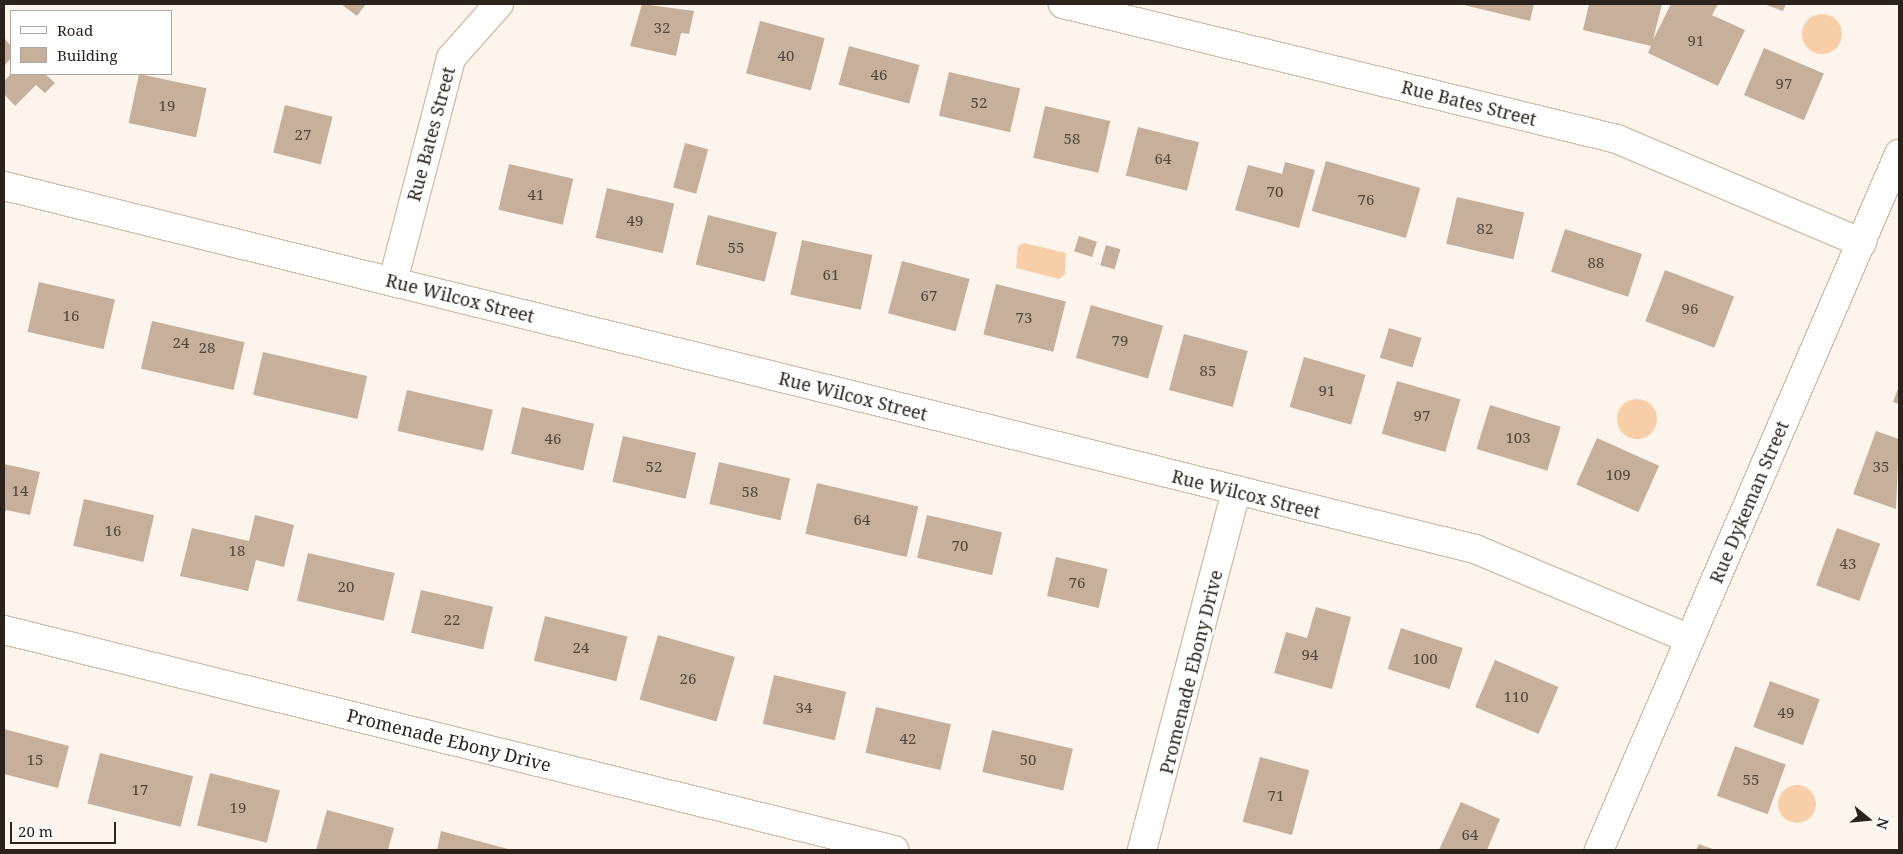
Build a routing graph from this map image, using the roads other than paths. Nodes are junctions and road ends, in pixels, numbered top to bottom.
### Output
1 (499, 4) edge
2 (1063, 4) edge
3 (1899, 154) edge
4 (4, 186) edge
5 (1862, 243) junction
6 (392, 281) junction
7 (1236, 492) junction
8 (4, 630) edge
9 (1690, 639) junction
10 (894, 850) edge
11 (1142, 850) edge
12 (1599, 850) edge

1 - 6 street, Rue Bates Street
2 - 5 street, Rue Bates Street
3 - 5 street, Rue Dykeman Street
4 - 6 street, Rue Wilcox Street
5 - 9 street, Rue Dykeman Street
6 - 7 street, Rue Wilcox Street
7 - 9 street, Rue Wilcox Street
7 - 11 street, Promenade Ebony Drive
8 - 10 street, Promenade Ebony Drive
9 - 12 street, Rue Dykeman Street

